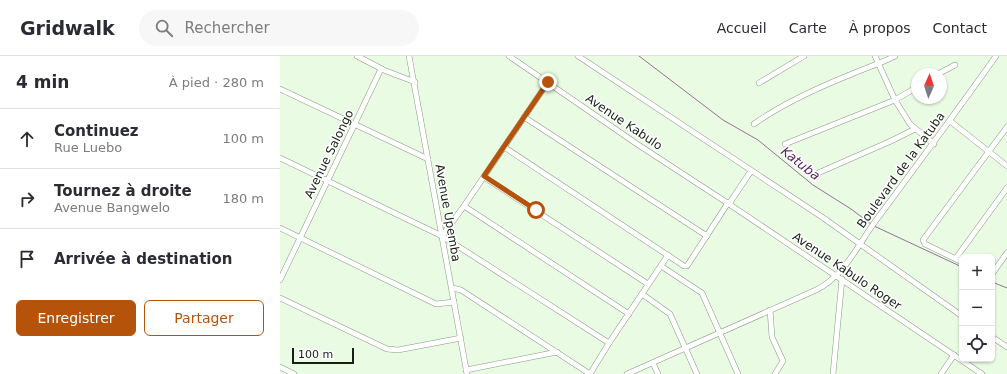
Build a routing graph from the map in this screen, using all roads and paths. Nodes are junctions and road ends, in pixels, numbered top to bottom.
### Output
1 (357, 56) edge
2 (409, 56) edge
3 (509, 56) edge
4 (578, 56) edge
5 (804, 56) edge
6 (875, 56) edge
7 (895, 56) edge
8 (996, 56) edge
9 (878, 65) junction
10 (955, 65) dead end
11 (382, 69) junction
12 (947, 69) edge
13 (415, 82) junction
14 (548, 82) junction
15 (759, 83) dead end
16 (280, 89) edge
17 (911, 90) edge
18 (894, 100) junction
19 (524, 117) junction
20 (950, 121) junction
21 (754, 124) dead end
22 (354, 125) junction
23 (1007, 127) edge
24 (914, 129) junction
25 (786, 144) dead end
26 (934, 144) junction
27 (504, 147) junction
28 (989, 153) junction
29 (280, 158) edge
30 (428, 159) junction
31 (1007, 166) edge
32 (751, 171) junction
33 (818, 173) dead end
34 (484, 176) junction
35 (328, 180) junction
36 (1007, 188) edge
37 (729, 203) junction
38 (464, 206) junction
39 (280, 228) edge
40 (442, 236) junction
41 (707, 236) junction
42 (300, 238) junction
43 (860, 243) junction
44 (1007, 253) edge
45 (668, 255) junction
46 (956, 258) junction
47 (959, 260) edge
48 (661, 266) junction
49 (995, 270) edge
50 (839, 278) junction
51 (280, 280) edge
52 (648, 284) junction
53 (452, 288) junction
54 (642, 294) junction
55 (280, 298) edge
56 (454, 302) junction
57 (770, 310) junction
58 (629, 314) junction
59 (959, 314) edge
60 (721, 333) junction
61 (460, 338) junction
62 (995, 339) edge
63 (609, 343) junction
64 (1007, 347) edge
65 (686, 348) junction
66 (557, 352) junction
67 (954, 355) junction
68 (653, 363) junction
69 (280, 367) edge
70 (467, 372) edge
71 (294, 374) edge
72 (590, 374) edge
73 (627, 374) edge
74 (658, 374) edge
75 (697, 374) edge
76 (738, 374) edge
77 (775, 374) edge
78 (833, 374) edge
79 (941, 374) edge
80 (982, 374) edge

1 - 11 street
2 - 13 street, Avenue Upemba
3 - 14 street, Avenue Kabulo
4 - 32 street
5 - 15 street
6 - 9 street
7 - 9 street
8 - 20 street, Boulevard de la Katuba
9 - 18 street
9 - 21 street
10 - 12 street
11 - 13 street
11 - 22 street, Avenue Salongo
13 - 30 street, Avenue Upemba
14 - 19 street
14 - 37 street, Avenue Kabulo
16 - 22 street
17 - 18 street
18 - 24 street
18 - 25 street
19 - 27 street
19 - 41 street
20 - 26 street, Boulevard de la Katuba
20 - 28 street
22 - 30 street
22 - 35 street, Avenue Salongo
23 - 28 street
24 - 26 street
24 - 33 street
26 - 43 street, Boulevard de la Katuba
27 - 34 street
27 - 45 street
28 - 31 street
28 - 46 street
29 - 35 street
30 - 40 street, Avenue Upemba
32 - 37 street
32 - 43 street
34 - 38 street
34 - 52 street
35 - 40 street
35 - 42 street, Avenue Salongo
36 - 46 street
37 - 41 street
37 - 50 street, Avenue Kabulo Roger
38 - 40 street
38 - 58 street
39 - 42 street
40 - 53 street, Avenue Upemba
40 - 63 street
41 - 45 street
42 - 51 street, Avenue Salongo
42 - 56 street
43 - 50 street, Boulevard de la Katuba
43 - 59 street
44 - 49 street
45 - 48 street
46 - 47 street
48 - 52 street
48 - 60 street
50 - 57 street
50 - 67 street, Avenue Kabulo Roger
50 - 78 street
52 - 54 street
53 - 56 street, Avenue Upemba
53 - 66 street
54 - 58 street
54 - 65 street
55 - 61 street
56 - 61 street, Avenue Upemba
57 - 60 street
57 - 77 street
58 - 63 street
60 - 65 street
60 - 76 street
61 - 70 street, Avenue Upemba
62 - 64 street
63 - 72 street
65 - 68 street
65 - 75 street
66 - 70 street
66 - 72 street
67 - 79 street
67 - 80 street
68 - 73 street
68 - 74 street
69 - 71 street

